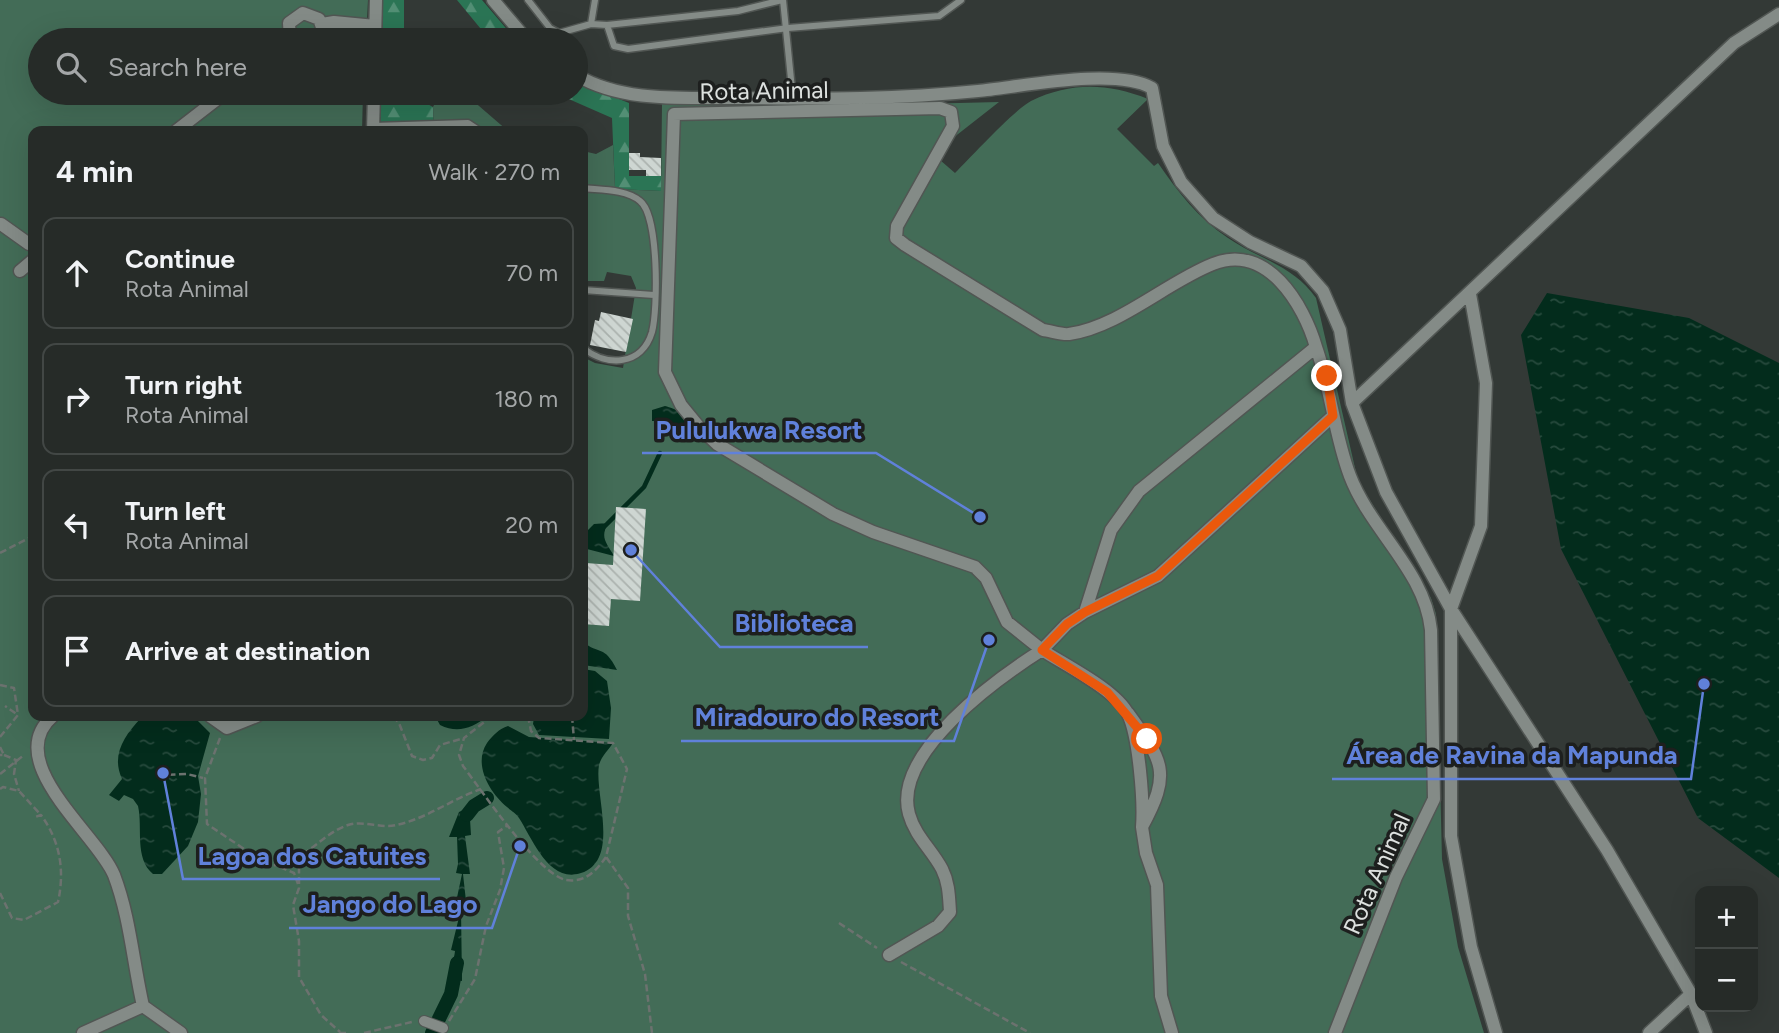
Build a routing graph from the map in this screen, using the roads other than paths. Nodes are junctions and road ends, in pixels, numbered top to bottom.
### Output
1 (376, 0) edge
2 (493, 0) edge
3 (528, 0) edge
4 (595, 0) edge
5 (783, 0) edge
6 (961, 0) edge
7 (1779, 14) edge
8 (322, 24) junction
9 (591, 24) junction
10 (375, 26) joint
11 (607, 26) junction
12 (289, 28) edge
13 (322, 28) edge
14 (517, 28) edge
15 (550, 28) edge
16 (577, 28) edge
17 (788, 28) junction
18 (588, 80) edge
19 (793, 99) junction
20 (210, 105) edge
21 (374, 105) edge
22 (182, 126) edge
23 (373, 126) edge
24 (420, 126) edge
25 (472, 126) edge
26 (588, 189) edge
27 (1, 224) edge
28 (28, 243) edge
29 (28, 264) edge
30 (19, 271) dead end
31 (588, 290) edge
32 (1471, 294) junction
33 (654, 295) junction
34 (1316, 347) junction
35 (588, 351) edge
36 (1352, 403) junction
37 (1333, 416) junction
38 (1451, 609) junction
39 (1085, 612) junction
40 (1042, 650) junction
41 (1128, 713) junction
42 (49, 721) edge
43 (217, 721) edge
44 (244, 721) edge
45 (1142, 827) junction
46 (889, 955) road end
47 (1692, 994) junction
48 (143, 1006) junction
49 (424, 1021) road end
50 (443, 1028) road end
51 (83, 1033) edge
52 (181, 1033) edge
53 (1172, 1033) edge
54 (1335, 1033) edge
55 (1496, 1033) edge
56 (1649, 1033) edge
57 (1706, 1033) edge

1 - 10 street
2 - 14 street
3 - 15 lane
4 - 9 lane
5 - 11 lane
5 - 17 lane
6 - 17 lane
7 - 32 street
8 - 10 street
8 - 12 street
8 - 13 street
9 - 11 lane
9 - 16 lane
11 - 17 lane
17 - 19 lane
18 - 19 street
19 - 36 street
20 - 22 street
21 - 23 street
24 - 25 lane
26 - 33 lane
27 - 28 street
29 - 30 street
31 - 33 lane
32 - 36 street
32 - 38 street
33 - 35 lane
34 - 37 street, Rota Animal
34 - 39 street
34 - 40 street, Rota Animal
36 - 38 street
37 - 39 street
37 - 54 street, Rota Animal
38 - 47 street
38 - 55 street
39 - 40 street
40 - 41 street, Rota Animal
40 - 46 street
41 - 45 street
41 - 45 street, Rota Animal
42 - 48 street
43 - 44 street
45 - 53 street
47 - 56 street
47 - 57 street
48 - 51 street
48 - 52 street
49 - 50 street

